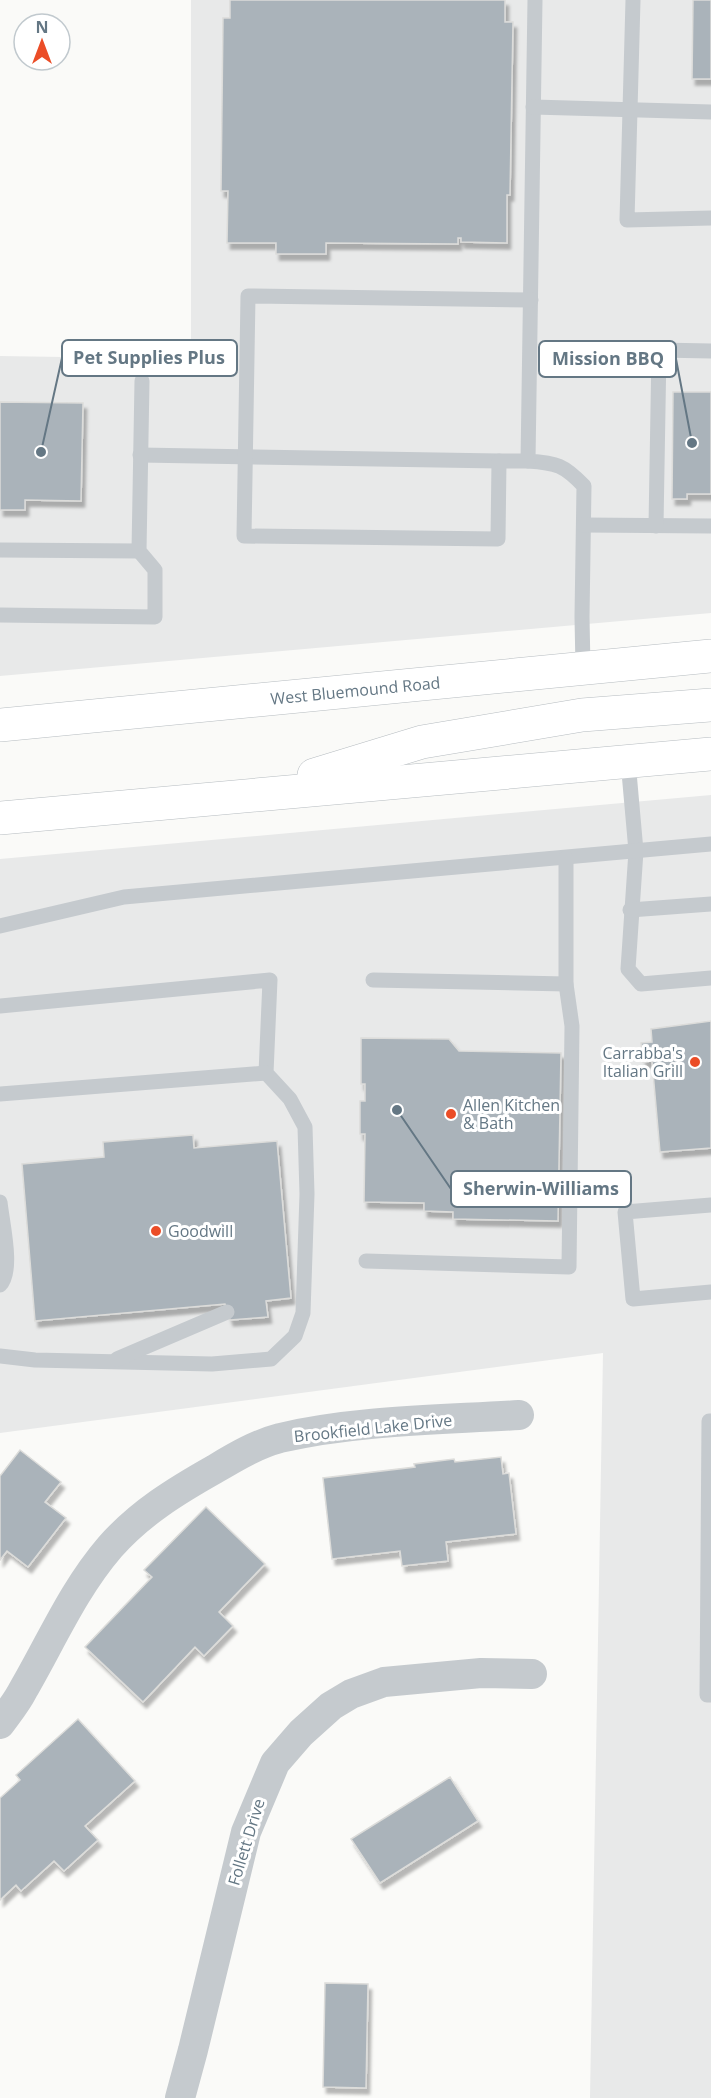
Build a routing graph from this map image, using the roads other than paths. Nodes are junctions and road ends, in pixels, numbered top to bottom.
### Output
1 (535, 0) edge
2 (633, 0) edge
3 (533, 107) junction
4 (630, 110) junction
5 (711, 112) edge
6 (711, 218) edge
7 (531, 300) junction
8 (711, 351) edge
9 (142, 381) dead end
10 (140, 455) junction
11 (245, 457) junction
12 (499, 461) junction
13 (528, 461) junction
14 (584, 525) junction
15 (656, 526) junction
16 (711, 526) edge
17 (0, 550) edge
18 (139, 551) junction
19 (0, 615) edge
20 (711, 656) edge
21 (583, 668) junction
22 (711, 705) edge
23 (0, 725) edge
24 (711, 754) edge
25 (628, 761) junction
26 (252, 794) junction
27 (0, 818) edge
28 (711, 844) edge
29 (636, 851) junction
30 (566, 858) junction
31 (711, 904) edge
32 (630, 910) junction
33 (0, 926) edge
34 (711, 978) edge
35 (372, 980) dead end
36 (566, 984) junction
37 (0, 1005) edge
38 (266, 1073) junction
39 (0, 1094) edge
40 (0, 1202) edge
41 (711, 1205) edge
42 (366, 1261) dead end
43 (0, 1285) edge
44 (711, 1292) edge
45 (227, 1312) dead end
46 (0, 1356) edge
47 (111, 1362) junction
48 (519, 1415) dead end
49 (711, 1420) edge
50 (532, 1674) dead end
51 (711, 1695) edge
52 (0, 1724) edge
53 (180, 2098) edge

1 - 3 lane
2 - 4 lane
3 - 4 lane
3 - 7 lane
4 - 5 lane
4 - 6 lane
7 - 11 lane
7 - 13 lane
8 - 15 lane
9 - 10 lane
10 - 11 lane
10 - 18 lane
11 - 12 lane
11 - 12 lane
12 - 13 lane
13 - 14 lane
14 - 15 lane
14 - 21 lane
15 - 16 lane
17 - 18 lane
18 - 19 lane
20 - 21 main road, West Bluemound Road
21 - 23 main road, West Bluemound Road
22 - 26 main road
24 - 25 main road
25 - 26 main road
25 - 29 lane
26 - 27 main road
28 - 29 lane
29 - 30 lane
29 - 32 lane
30 - 33 lane
30 - 36 lane
31 - 32 lane
32 - 34 lane
35 - 36 lane
36 - 42 lane
37 - 38 lane
38 - 39 lane
38 - 47 lane
40 - 43 lane
41 - 44 lane
45 - 47 lane
46 - 47 lane
48 - 52 street, Brookfield Lake Drive
49 - 51 lane
50 - 53 street, Follett Drive

